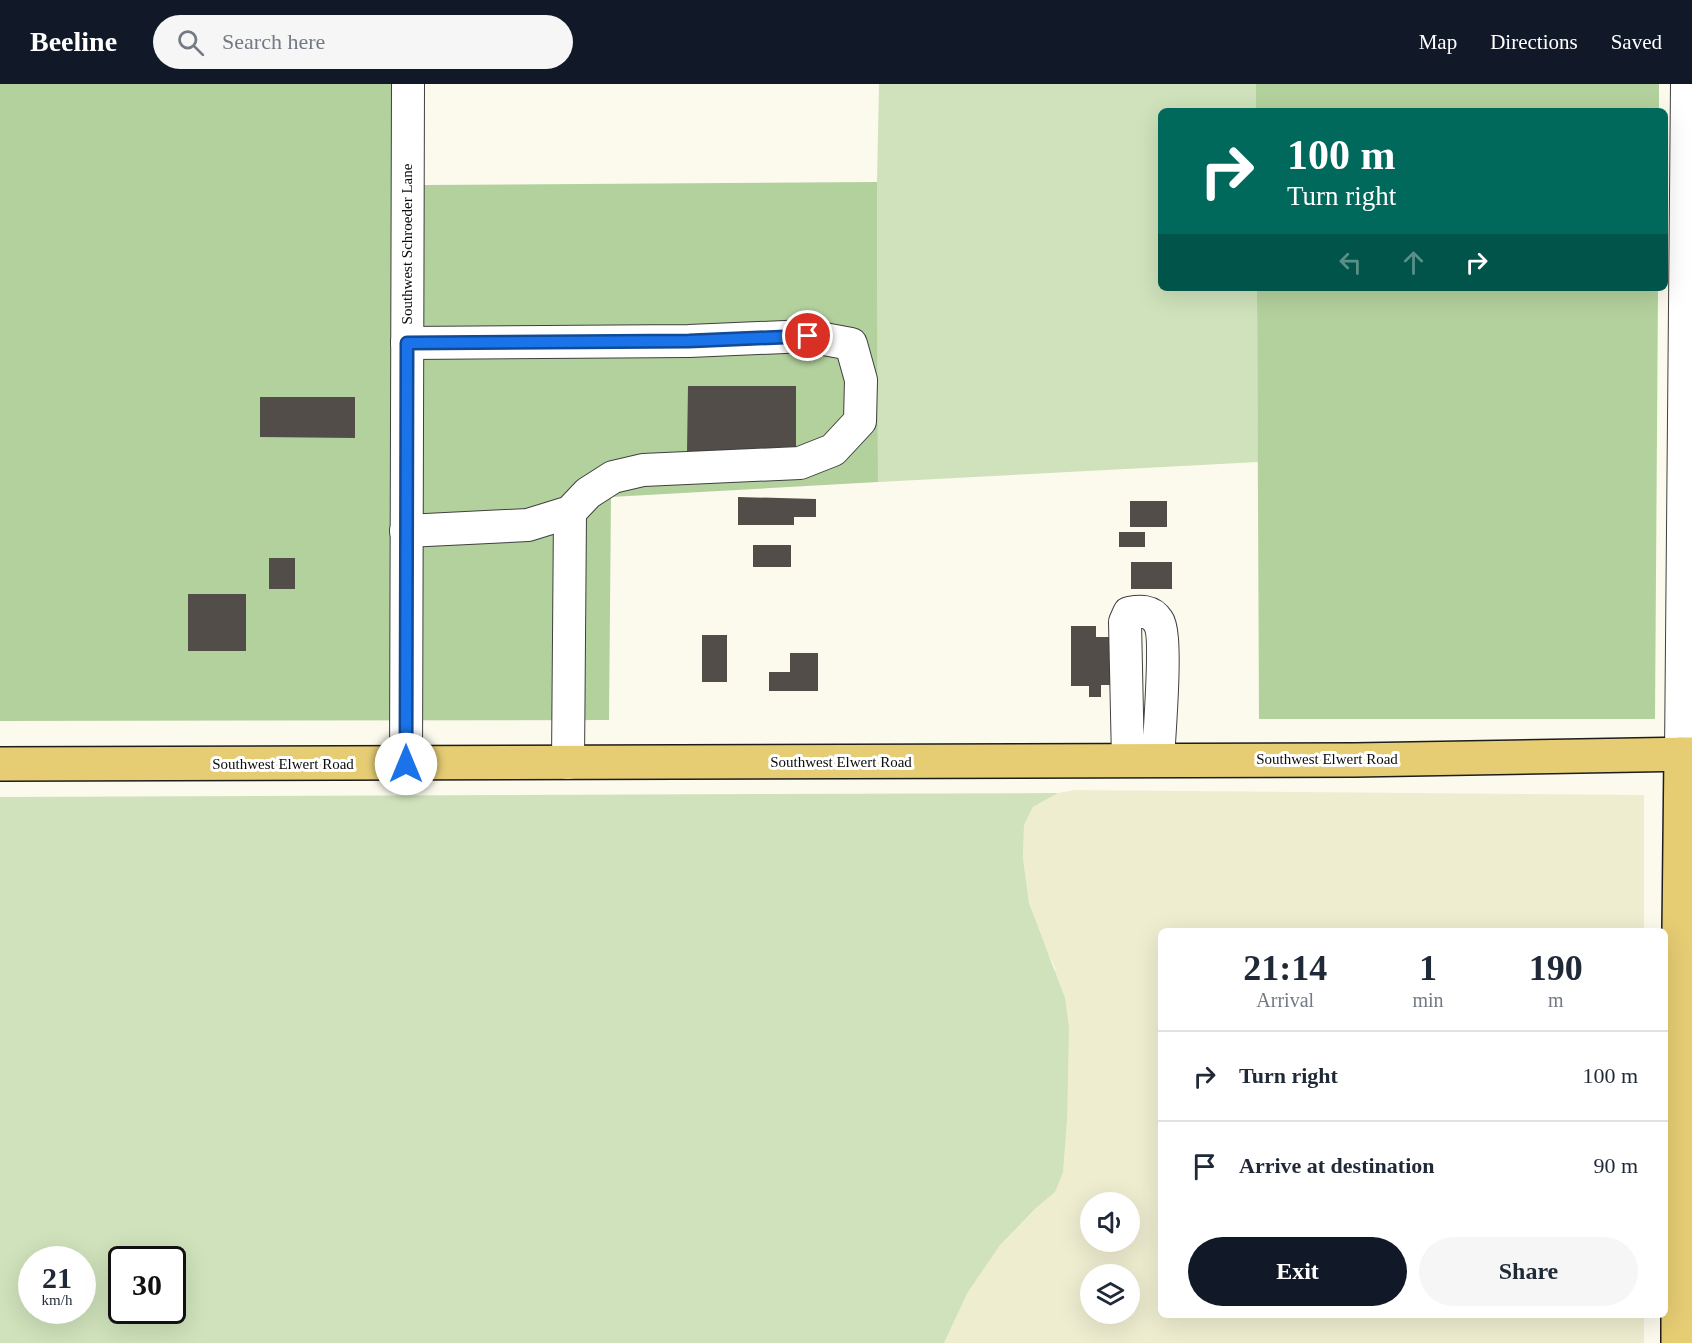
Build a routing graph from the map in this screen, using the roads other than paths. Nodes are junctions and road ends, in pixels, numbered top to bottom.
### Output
1 (408, 84) edge
2 (1687, 84) edge
3 (407, 343) junction
4 (570, 512) junction
5 (406, 531) junction
6 (1687, 754) edge
7 (568, 763) junction
8 (0, 764) edge
9 (406, 764) junction
10 (1692, 954) edge
11 (1678, 1019) junction
12 (1678, 1343) edge

1 - 3 street, Southwest Schroeder Lane
2 - 6 street
3 - 4 street
3 - 5 street, Southwest Schroeder Lane
4 - 5 street
4 - 7 street
5 - 9 street, Southwest Schroeder Lane
6 - 7 main road, Southwest Elwert Road
6 - 11 main road
7 - 9 main road, Southwest Elwert Road
8 - 9 main road, Southwest Elwert Road
10 - 11 main road
11 - 12 main road

